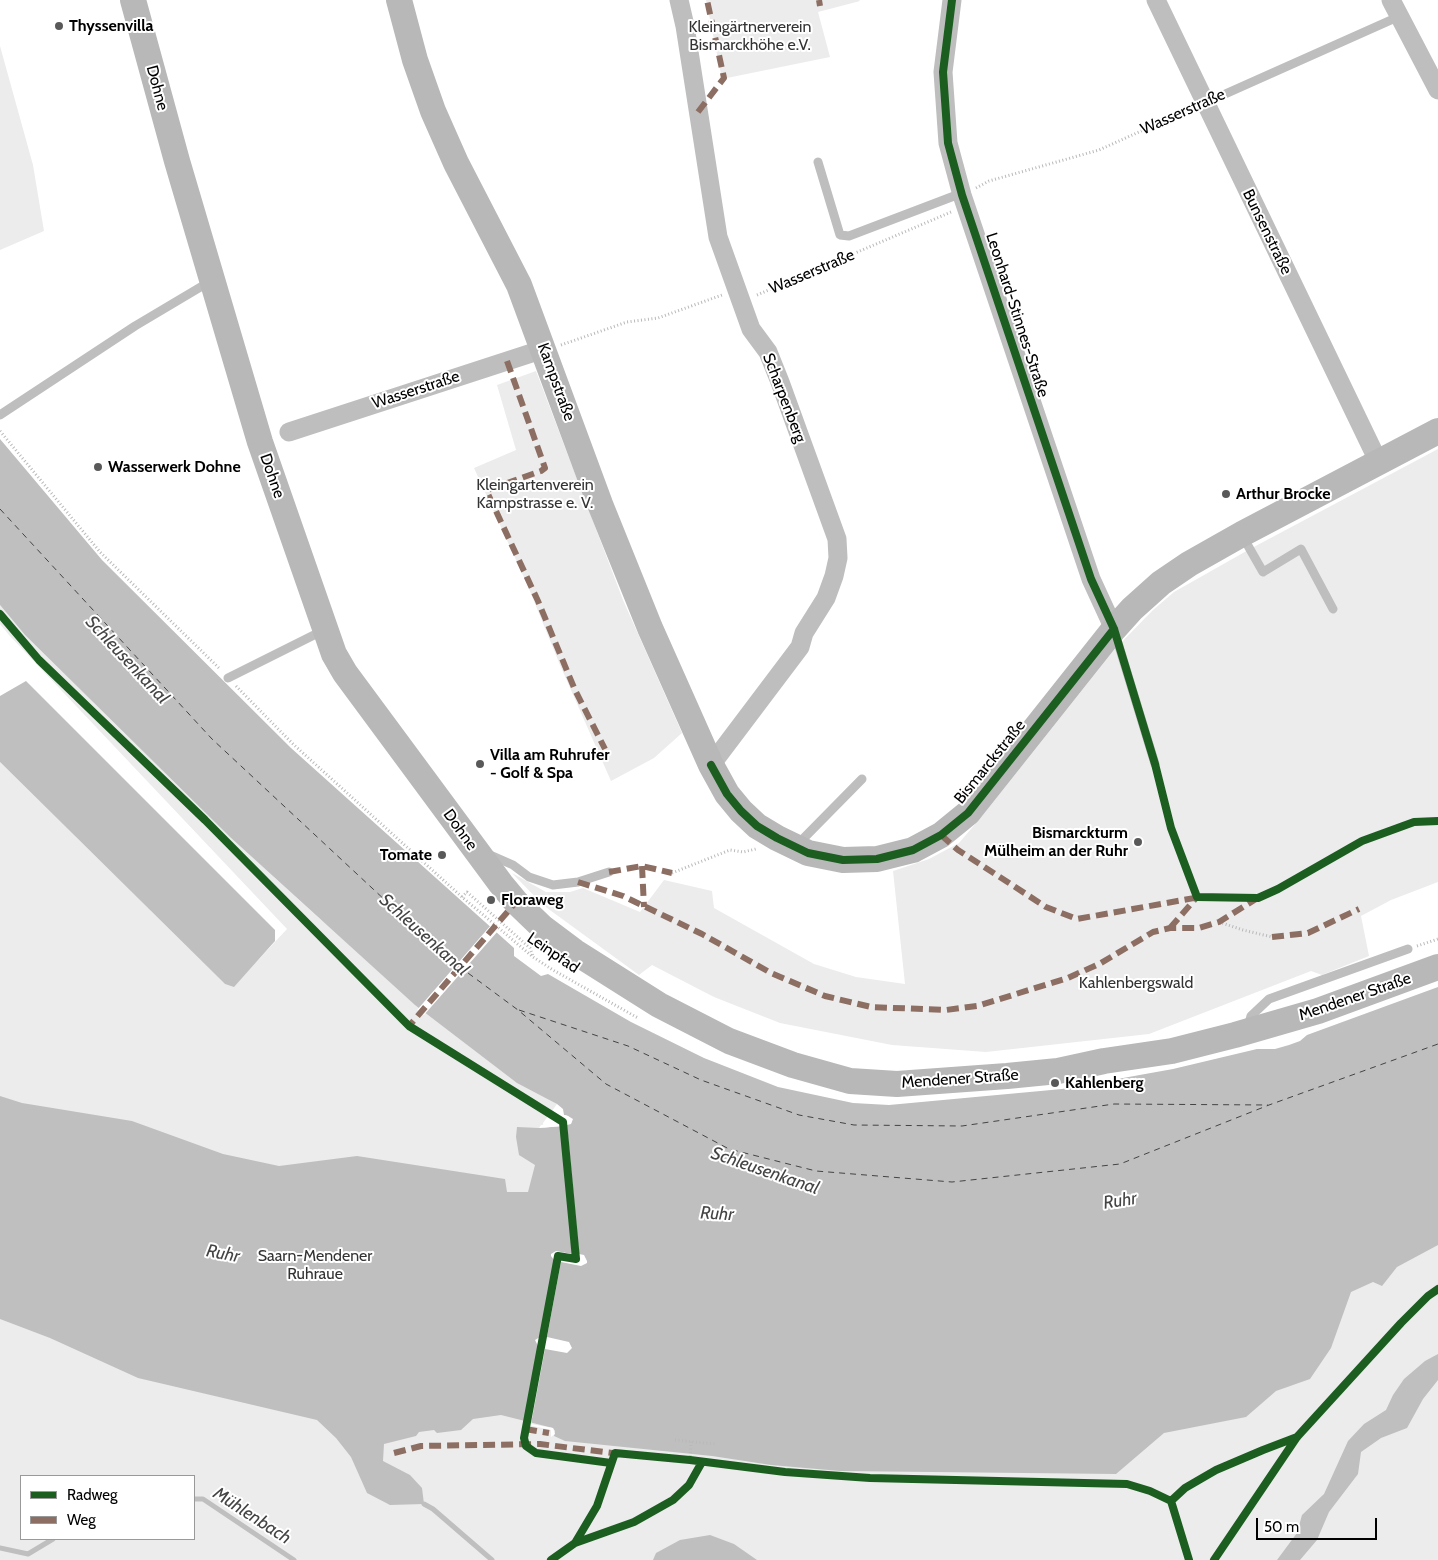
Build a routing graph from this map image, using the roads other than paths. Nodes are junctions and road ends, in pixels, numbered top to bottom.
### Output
1 (133, 0) edge
2 (400, 0) edge
3 (679, 0) edge
4 (952, 0) edge
5 (1156, 0) edge
6 (1396, 5) edge
7 (1438, 90) edge
8 (1205, 103) junction
9 (818, 162) dead end
10 (963, 198) junction
11 (212, 281) junction
12 (544, 349) junction
13 (0, 415) edge
14 (1438, 431) edge
15 (289, 432) dead end
16 (1379, 463) junction
17 (1242, 534) junction
18 (1333, 609) dead end
19 (1114, 629) junction
20 (325, 630) junction
21 (228, 678) dead end
22 (1155, 764) dead end
23 (711, 765) junction
24 (862, 779) dead end
25 (472, 846) junction
26 (795, 846) junction
27 (609, 872) dead end
28 (516, 902) joint
29 (1408, 949) road end
30 (1438, 967) edge
31 (1246, 1032) junction

1 - 11 street, Dohne
2 - 12 street, Kampstraße
3 - 23 street, Scharpenberg
4 - 10 street, Leonhard-Stinnes-Straße
5 - 8 street, Bunsenstraße
6 - 7 street
6 - 8 lane, Wasserstraße
8 - 16 street, Bunsenstraße
9 - 10 lane
10 - 19 street, Leonhard-Stinnes-Straße
11 - 13 lane
11 - 20 street, Dohne
12 - 15 street, Wasserstraße
12 - 23 street, Kampstraße
14 - 16 street, Bismarckstraße
16 - 17 street, Bismarckstraße
17 - 18 lane
17 - 19 street, Bismarckstraße
19 - 22 lane
19 - 26 street, Bismarckstraße
20 - 21 lane
20 - 25 street, Dohne
23 - 26 street, Bismarckstraße
24 - 26 lane
25 - 27 lane
25 - 28 street, Dohne
28 - 31 street, Mendener Straße
29 - 31 lane
30 - 31 street, Mendener Straße

